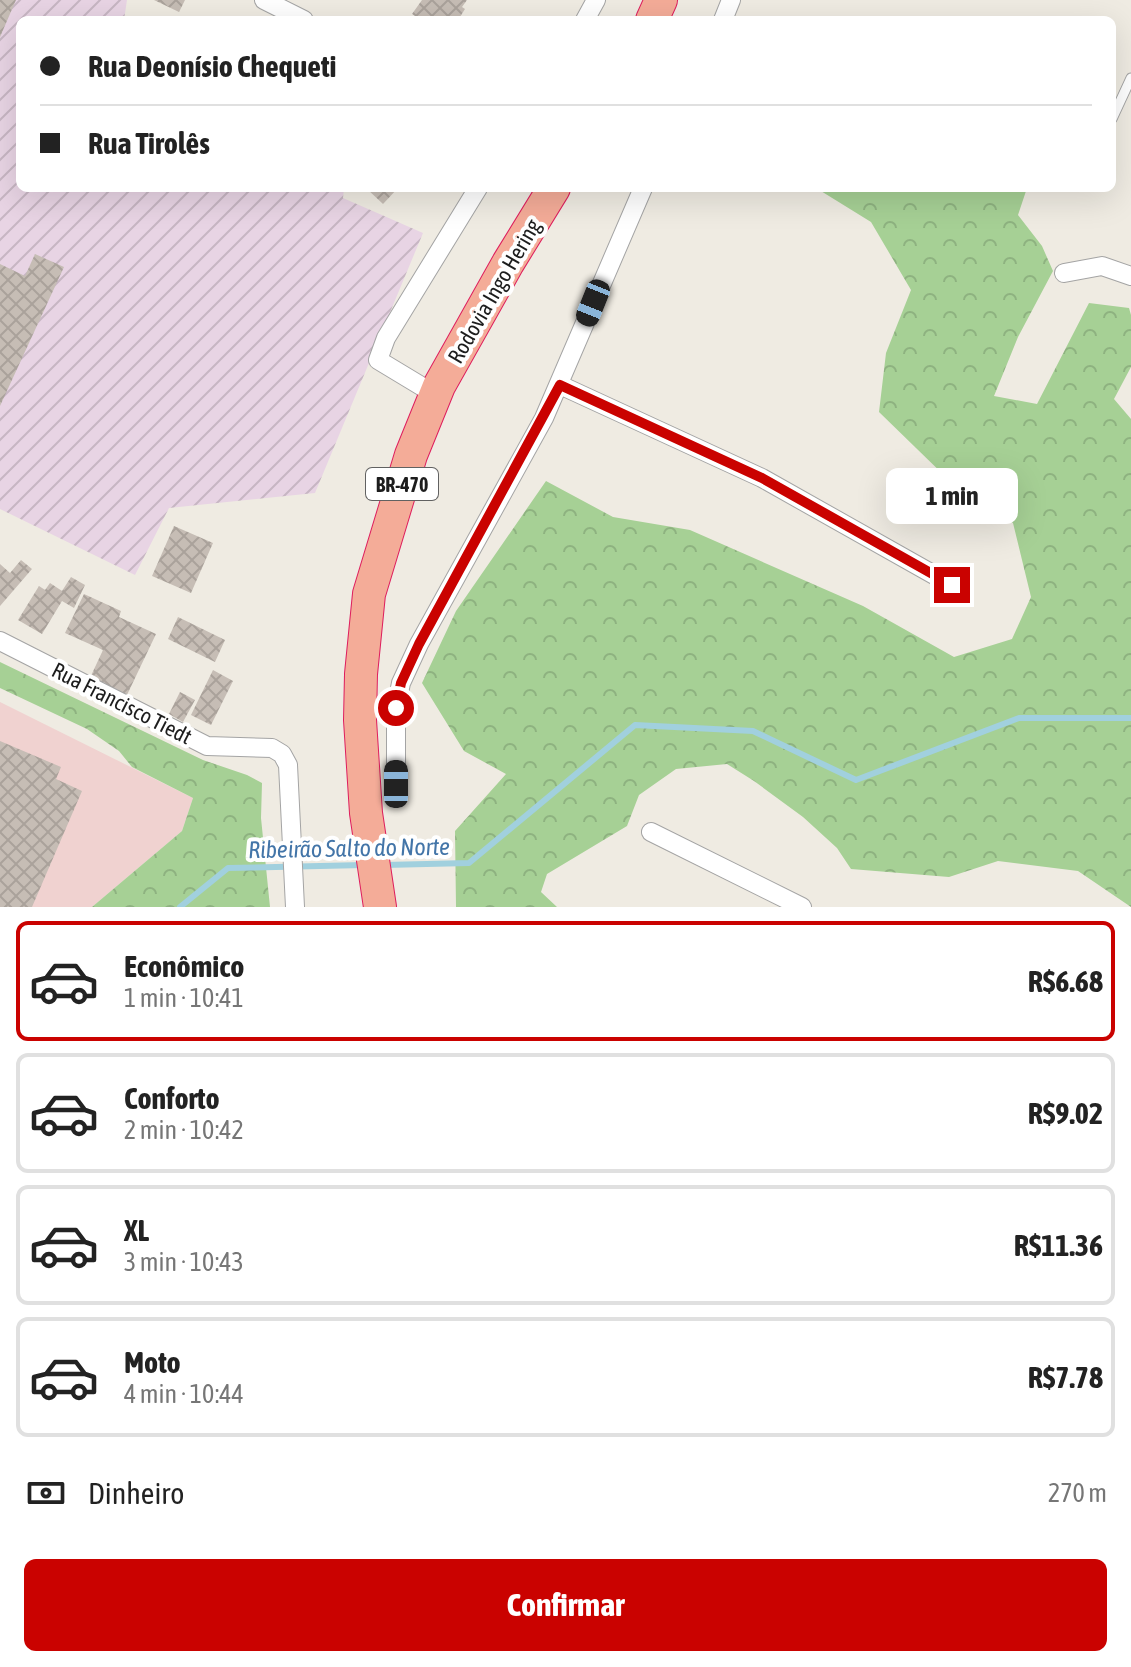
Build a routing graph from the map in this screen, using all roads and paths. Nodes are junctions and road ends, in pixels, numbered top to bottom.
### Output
1 (264, 0) edge
2 (296, 16) edge
3 (1131, 78) edge
4 (1116, 110) edge
5 (476, 192) edge
6 (552, 192) edge
7 (641, 192) edge
8 (1064, 273) dead end
9 (1131, 276) edge
10 (560, 385) junction
11 (436, 395) junction
12 (952, 585) dead end
13 (0, 641) edge
14 (396, 784) dead end
15 (651, 832) dead end
16 (295, 907) edge
17 (380, 907) edge
18 (802, 907) edge

1 - 2 street
3 - 4 lane
5 - 11 street
6 - 11 highway, Rodovia Ingo Hering / BR-470
7 - 10 street
8 - 9 street
10 - 12 street
10 - 14 street
11 - 17 highway, Rodovia Ingo Hering / BR-470
13 - 16 street, Rua Francisco Tiedt
15 - 18 street

